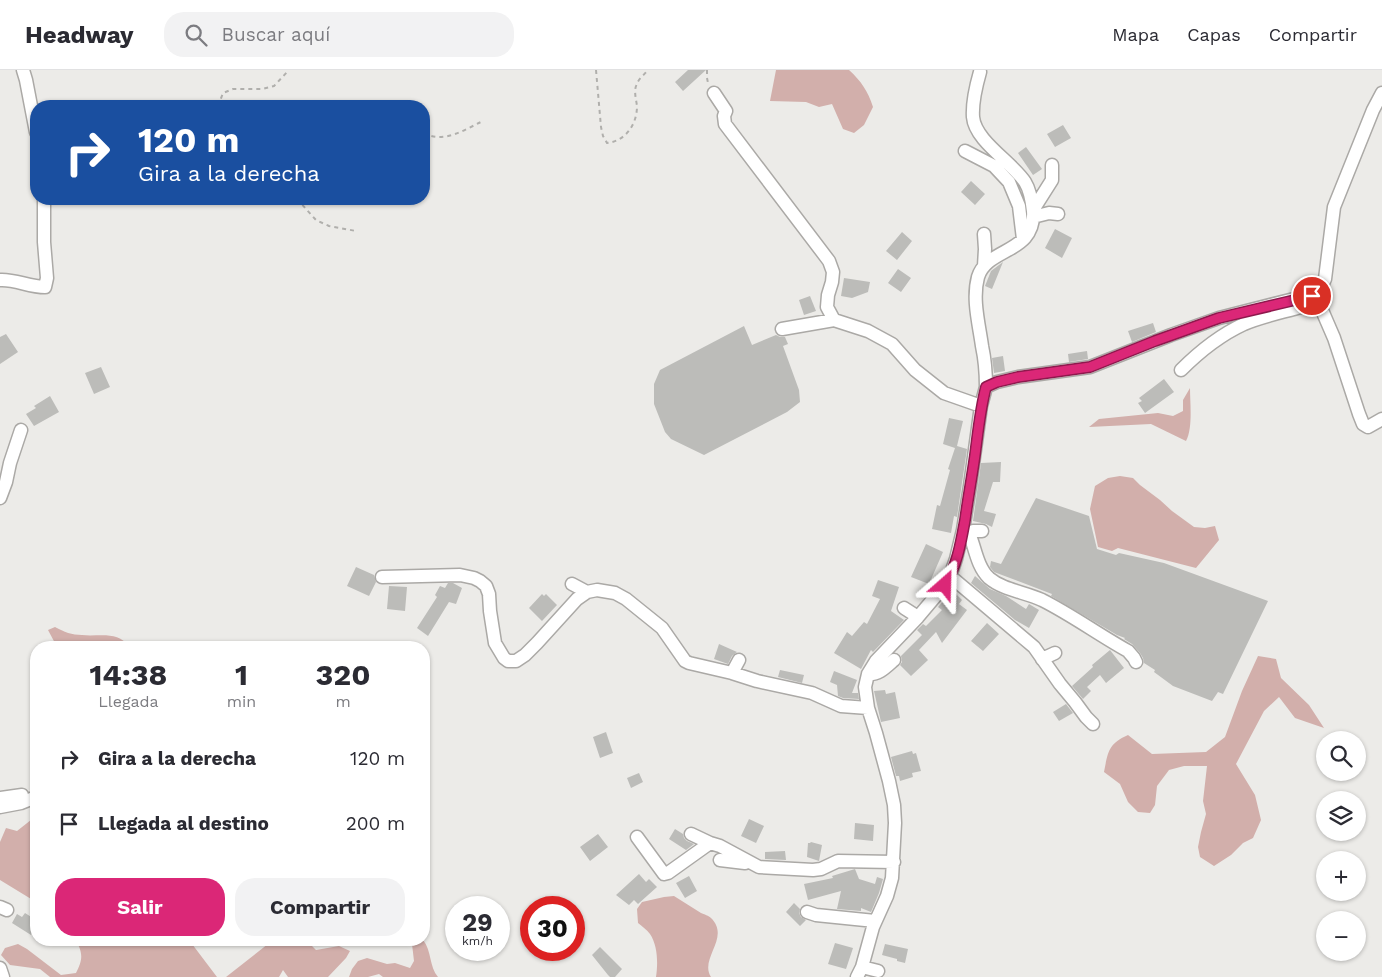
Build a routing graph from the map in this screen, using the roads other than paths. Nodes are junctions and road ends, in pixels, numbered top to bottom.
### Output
1 (23, 70) edge
2 (980, 72) dead end
3 (714, 93) dead end
4 (1382, 93) edge
5 (30, 101) edge
6 (965, 151) dead end
7 (1052, 165) dead end
8 (44, 205) edge
9 (1033, 214) junction
10 (1058, 214) dead end
11 (984, 234) dead end
12 (1023, 239) junction
13 (984, 266) junction
14 (0, 280) edge
15 (1313, 295) junction
16 (834, 320) junction
17 (782, 329) dead end
18 (1181, 370) dead end
19 (986, 387) junction
20 (981, 406) junction
21 (1382, 419) edge
22 (21, 430) dead end
23 (0, 498) edge
24 (966, 531) junction
25 (982, 531) dead end
26 (950, 576) junction
27 (382, 577) dead end
28 (572, 584) dead end
29 (587, 592) junction
30 (904, 608) dead end
31 (918, 617) junction
32 (1055, 653) dead end
33 (1042, 659) junction
34 (739, 660) dead end
35 (894, 660) dead end
36 (1136, 662) dead end
37 (732, 673) junction
38 (868, 674) junction
39 (868, 708) junction
40 (1093, 724) dead end
41 (30, 792) edge
42 (0, 798) edge
43 (30, 799) edge
44 (0, 807) edge
45 (691, 834) dead end
46 (637, 838) dead end
47 (710, 843) junction
48 (720, 860) dead end
49 (758, 862) junction
50 (871, 862) junction
51 (894, 862) junction
52 (857, 870) dead end
53 (807, 912) dead end
54 (875, 921) junction
55 (0, 968) edge
56 (878, 971) dead end
57 (859, 972) edge
58 (3, 977) edge

1 - 5 street
2 - 9 street
3 - 16 street
4 - 15 street
6 - 12 street
7 - 9 street
8 - 14 street
9 - 10 street
9 - 12 street
11 - 13 street
12 - 13 street
13 - 19 street
15 - 18 street
15 - 19 street
15 - 21 street
16 - 17 street
16 - 20 street
19 - 20 street
20 - 24 street
22 - 23 street
24 - 25 street
24 - 26 street
24 - 36 street
26 - 31 street
26 - 33 street
27 - 29 street
28 - 29 street
29 - 37 street
30 - 31 street
31 - 38 street
32 - 33 street
33 - 40 street
34 - 37 street
35 - 38 street
37 - 39 street
38 - 39 street
39 - 51 street
41 - 42 street
43 - 44 street
45 - 47 street
46 - 47 street
47 - 49 street
48 - 49 street
49 - 50 street
50 - 51 street
50 - 52 street
51 - 54 street
53 - 54 street
54 - 57 street
55 - 58 street
56 - 57 street

